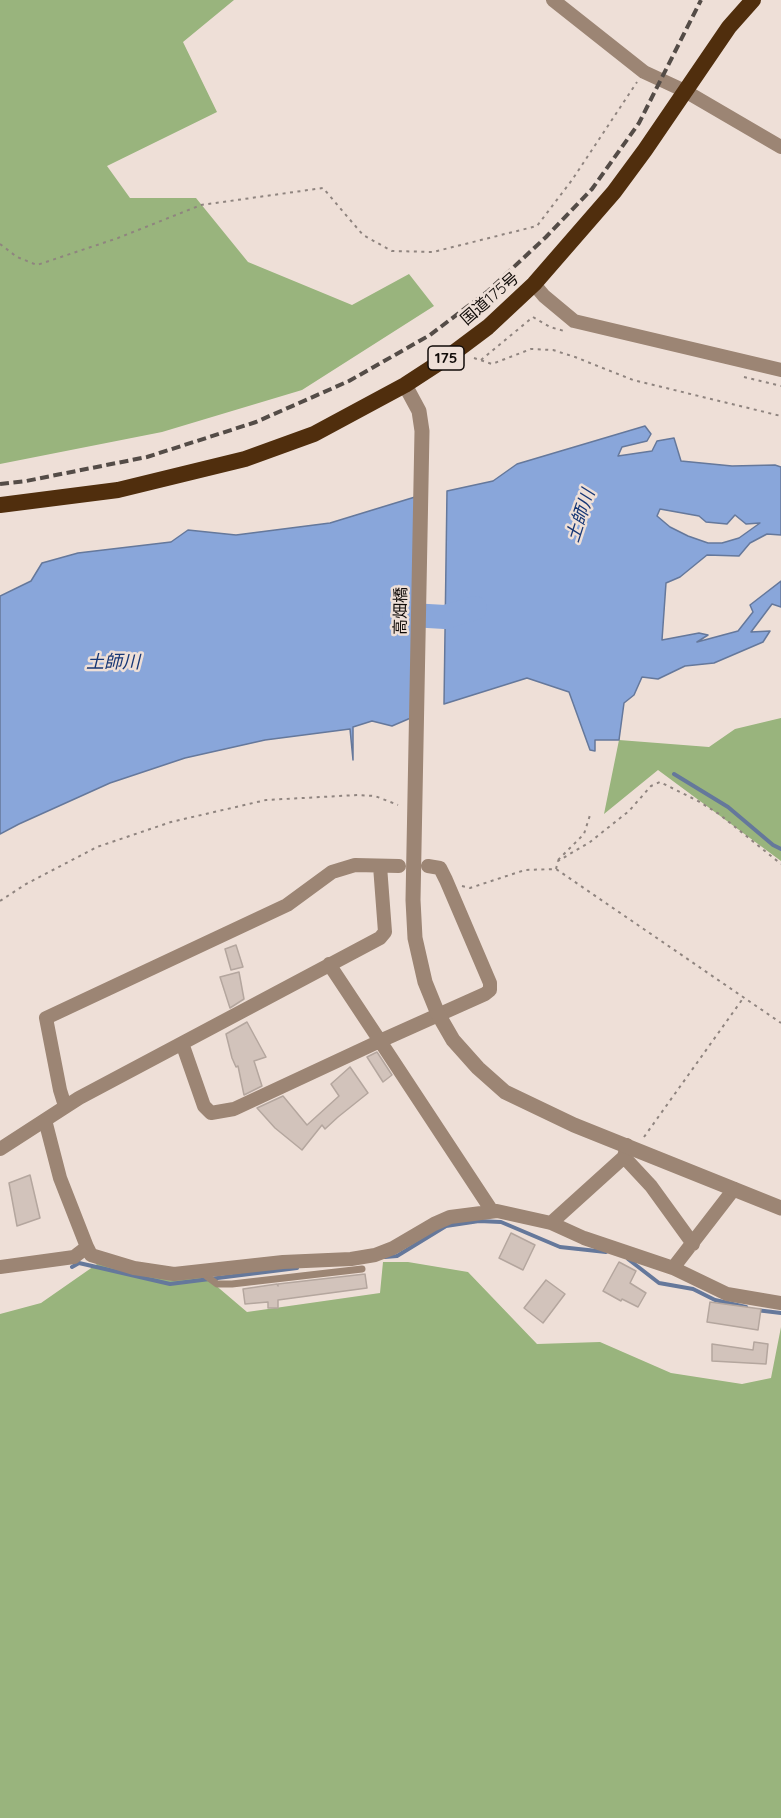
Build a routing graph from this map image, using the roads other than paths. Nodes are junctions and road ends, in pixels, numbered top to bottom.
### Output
1 (553, 0) edge
2 (753, 0) edge
3 (685, 91) junction
4 (781, 147) edge
5 (534, 284) junction
6 (781, 370) edge
7 (405, 386) junction
8 (0, 505) edge
9 (380, 866) junction
10 (399, 866) dead end
11 (428, 866) dead end
12 (329, 964) junction
13 (438, 1014) junction
14 (380, 1041) junction
15 (182, 1042) junction
16 (65, 1106) junction
17 (45, 1120) junction
18 (630, 1148) junction
19 (0, 1149) edge
20 (734, 1189) junction
21 (781, 1208) edge
22 (492, 1211) junction
23 (551, 1223) junction
24 (693, 1244) junction
25 (87, 1247) junction
26 (0, 1267) edge
27 (673, 1268) junction
28 (362, 1269) dead end
29 (199, 1271) junction
30 (781, 1303) edge

1 - 3 street
2 - 3 highway, 国道175号 / 175
3 - 4 street
3 - 5 highway, 国道175号 / 175
5 - 6 street
5 - 7 highway, 国道175号 / 175
7 - 8 highway, 国道175号 / 175
7 - 13 street, 高畑橋
9 - 10 street
9 - 12 street
9 - 16 street
11 - 13 street
12 - 14 street
12 - 15 street
13 - 14 street
13 - 18 street, 高畑橋
14 - 15 street
14 - 22 street
15 - 16 street
16 - 17 street
17 - 19 street
17 - 25 street
18 - 20 street, 高畑橋
18 - 23 street
18 - 24 street
20 - 21 street, 高畑橋
20 - 24 street
22 - 23 street
22 - 29 street
23 - 27 street
24 - 27 street
25 - 26 street
25 - 29 street
27 - 30 street
28 - 29 lane

